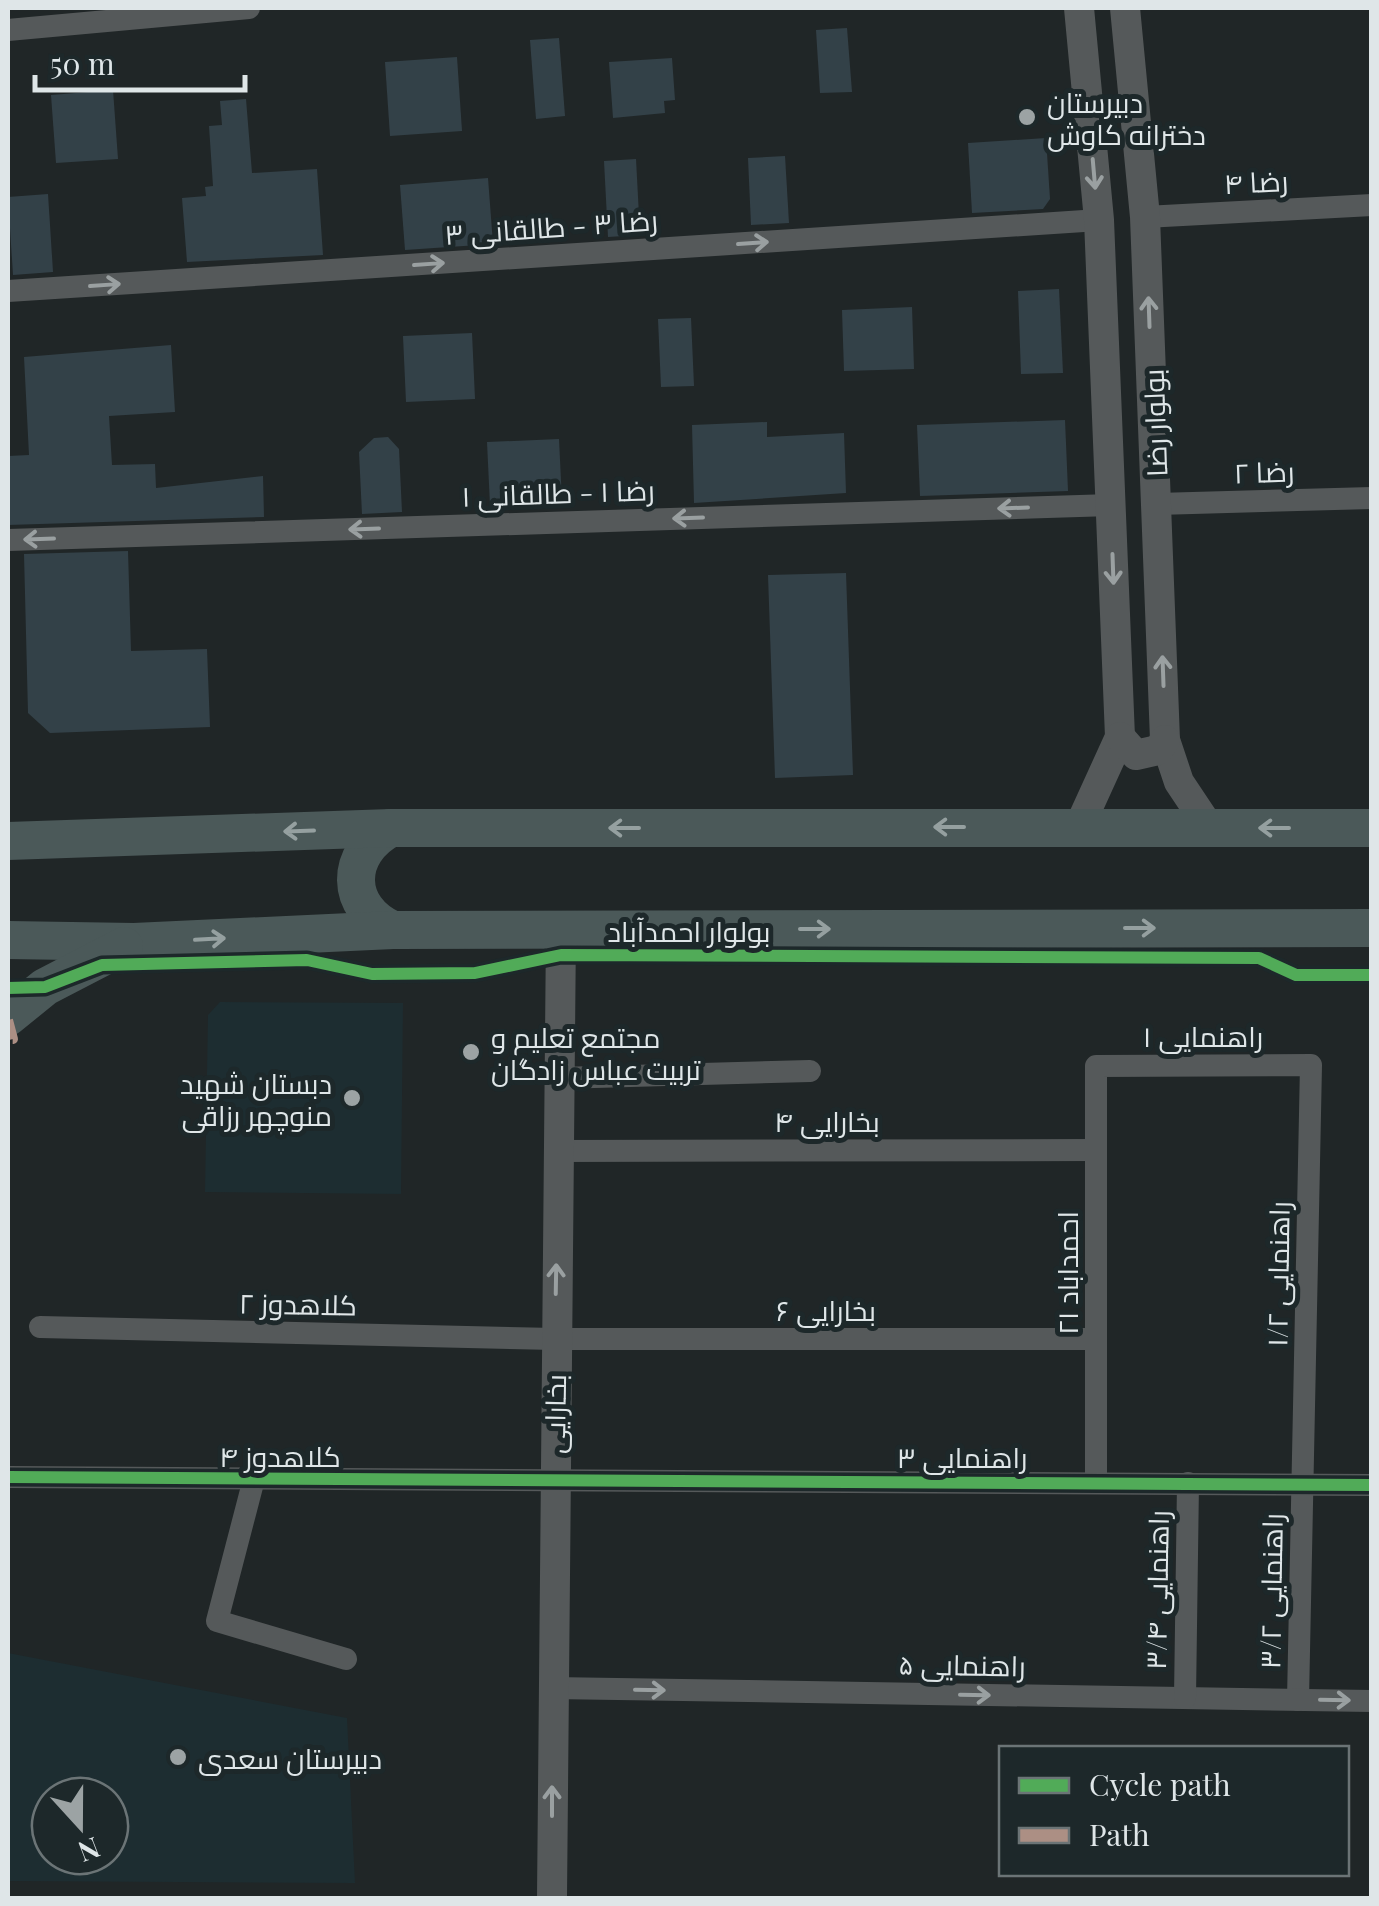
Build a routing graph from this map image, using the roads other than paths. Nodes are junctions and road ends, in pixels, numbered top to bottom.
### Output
1 (249, 8) edge
2 (1079, 8) edge
3 (1125, 8) edge
4 (8, 30) edge
5 (1372, 205) edge
6 (1145, 217) junction
7 (1098, 220) junction
8 (8, 291) edge
9 (1372, 498) edge
10 (1157, 504) junction
11 (1111, 505) junction
12 (8, 540) edge
13 (1120, 737) junction
14 (1165, 740) junction
15 (1079, 827) junction
16 (1209, 827) junction
17 (391, 828) junction
18 (1372, 828) edge
19 (8, 841) edge
20 (1372, 928) edge
21 (393, 930) junction
22 (561, 930) junction
23 (8, 940) edge
24 (134, 942) junction
25 (8, 1017) edge
26 (1311, 1065) joint
27 (1096, 1066) joint
28 (810, 1071) dead end
29 (559, 1078) junction
30 (1096, 1150) junction
31 (558, 1151) junction
32 (40, 1327) dead end
33 (555, 1339) junction
34 (1096, 1340) junction
35 (8, 1478) edge
36 (254, 1480) junction
37 (1096, 1481) junction
38 (553, 1482) junction
39 (1188, 1482) junction
40 (1302, 1484) junction
41 (1372, 1485) edge
42 (346, 1659) dead end
43 (552, 1688) junction
44 (1185, 1698) junction
45 (1298, 1700) junction
46 (1372, 1701) edge
47 (552, 1898) edge

1 - 4 street
2 -> 7 street, بولوار رضا
3 - 6 street, بولوار رضا
5 - 6 street, رضا ۴
10 -> 6 street, بولوار رضا
8 -> 7 street, رضا ۳ - طالقانی ۳
7 - 11 street, بولوار رضا
9 - 10 street, رضا ۲
14 -> 10 street, بولوار رضا
11 -> 12 street, رضا ۱ - طالقانی ۱
11 -> 13 street, بولوار رضا
13 - 14 street
13 - 15 street, بولوار رضا
14 - 16 street, بولوار رضا
15 - 16 main road
15 -> 17 main road
18 -> 16 main road
17 -> 19 main road
17 - 21 main road
22 -> 20 main road, بولوار احمدآباد
21 - 22 main road, بولوار احمدآباد
24 -> 21 main road, بولوار احمدآباد
22 - 29 street, بخارایی
23 - 24 main road, بولوار احمدآباد
24 - 25 main road
26 - 27 street, راهنمایی ۱
26 - 40 street, راهنمایی ۱/۲
27 - 30 street, احمداباد ۲۱
28 - 29 street
29 - 31 street, بخارایی
30 - 31 street, بخارایی ۴
30 - 34 street, احمداباد ۲۱
33 -> 31 street, بخارایی
32 - 33 street, کلاهدوز ۲
33 - 34 street, بخارایی ۶
33 - 38 street, بخارایی
34 - 37 street, احمداباد ۲۱
35 - 36 street, کلاهدوز ۴
36 - 38 street, کلاهدوز ۴
36 - 42 street
37 - 38 street, راهنمایی ۳
37 - 39 street, راهنمایی ۳
38 - 43 street, بخارایی
39 - 40 street, راهنمایی ۳
39 - 44 street, راهنمایی ۳/۴
40 - 41 street, راهنمایی ۳
40 - 45 street, راهنمایی ۳/۲
43 -> 44 street, راهنمایی ۵
47 -> 43 street, بخارایی
44 - 45 street, راهنمایی ۵
45 -> 46 street, راهنمایی ۵

